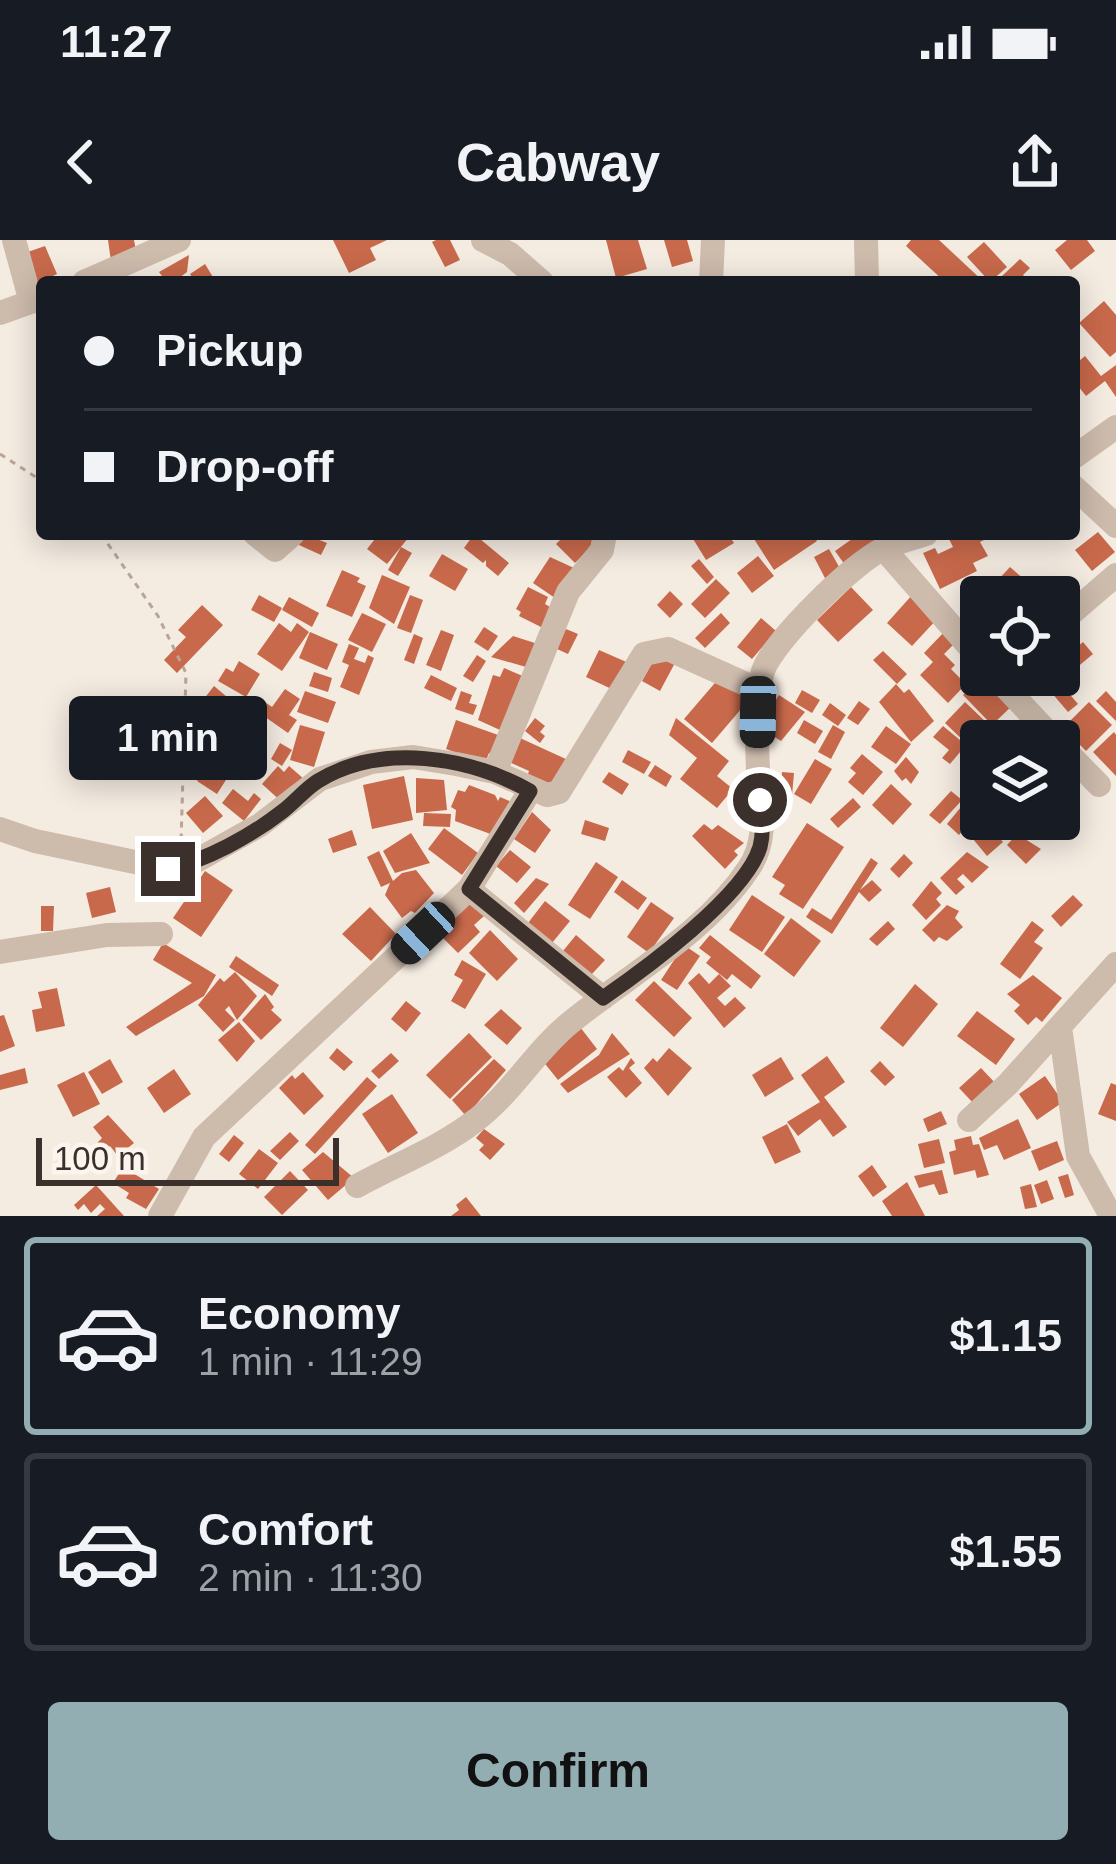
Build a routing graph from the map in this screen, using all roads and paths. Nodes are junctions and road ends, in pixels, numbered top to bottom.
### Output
1 (14, 240) edge
2 (179, 240) edge
3 (483, 240) edge
4 (712, 240) edge
5 (866, 240) edge
6 (98, 276) edge
7 (535, 276) edge
8 (711, 276) edge
9 (867, 276) edge
10 (36, 300) edge
11 (0, 313) edge
12 (1116, 427) edge
13 (1080, 453) edge
14 (0, 454) edge
15 (36, 477) edge
16 (1080, 493) edge
17 (1116, 526) edge
18 (105, 540) edge
19 (261, 540) edge
20 (286, 540) edge
21 (604, 540) edge
22 (908, 540) edge
23 (883, 548) junction
24 (1116, 575) edge
25 (1080, 606) edge
26 (960, 636) edge
27 (759, 689) junction
28 (1014, 696) edge
29 (1037, 720) edge
30 (1080, 766) edge
31 (495, 772) junction
32 (1099, 785) dead end
33 (530, 791) junction
34 (0, 829) edge
35 (180, 866) junction
36 (469, 889) junction
37 (161, 934) dead end
38 (0, 952) edge
39 (1116, 964) edge
40 (1106, 991) edge
41 (603, 998) junction
42 (1060, 1027) junction
43 (968, 1120) dead end
44 (357, 1186) dead end
45 (160, 1216) edge
46 (1111, 1216) edge

1 - 10 street
2 - 6 street
3 - 7 street
4 - 8 street
5 - 9 street
10 - 11 street
12 - 13 street
14 - 15 path
16 - 17 street
18 - 35 path
19 - 20 street
21 - 31 street
22 - 23 street
23 - 26 street
23 - 27 street
24 - 25 street
27 - 33 street
27 - 41 street
28 - 29 street
30 - 32 street
31 - 33 street
31 - 35 street
33 - 36 street
34 - 35 street
36 - 41 street
36 - 45 street
37 - 38 street
39 - 40 street
40 - 42 street
41 - 44 street
42 - 43 street
42 - 46 street

